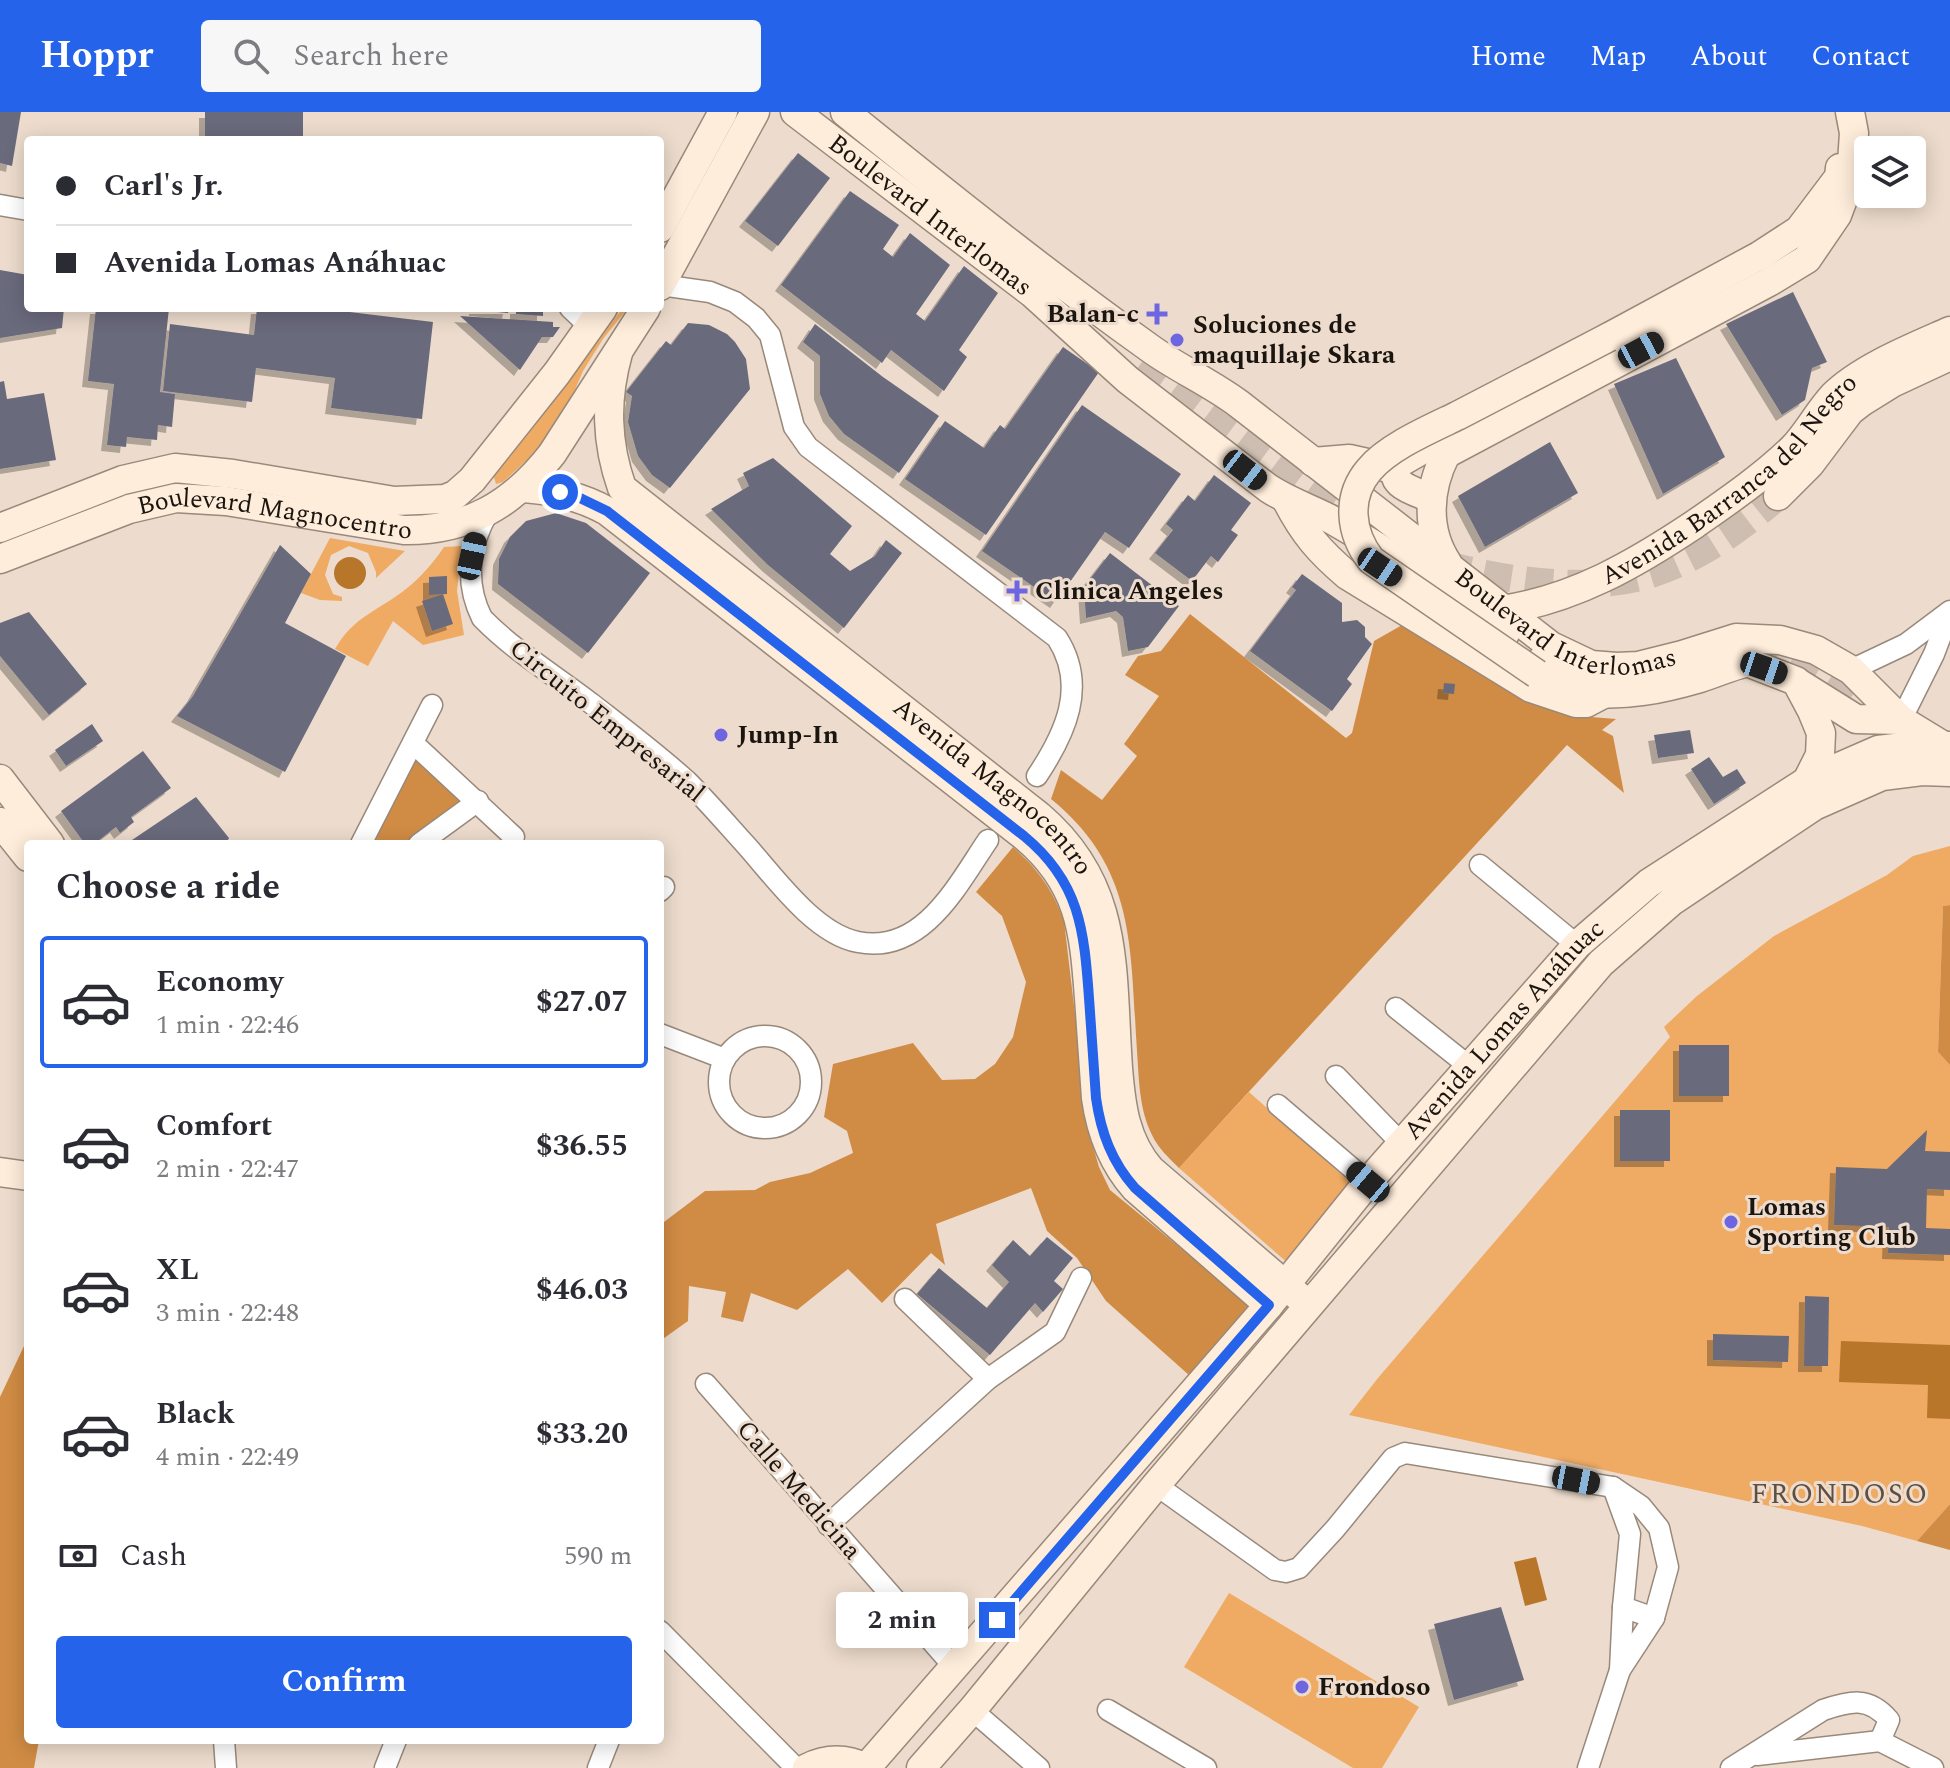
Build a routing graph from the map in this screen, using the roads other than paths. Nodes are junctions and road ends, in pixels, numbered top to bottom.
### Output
1 (723, 112) edge
2 (755, 112) edge
3 (795, 112) edge
4 (845, 112) edge
5 (867, 112) edge
6 (1840, 112) edge
7 (1850, 112) edge
8 (0, 205) edge
9 (24, 209) edge
10 (664, 220) edge
11 (664, 278) edge
12 (664, 286) edge
13 (1032, 293) junction
14 (644, 312) edge
15 (588, 314) edge
16 (1637, 323) junction
17 (1950, 331) edge
18 (618, 353) junction
19 (1950, 356) edge
20 (1146, 358) junction
21 (1216, 387) junction
22 (1313, 462) junction
23 (1395, 469) junction
24 (523, 488) junction
25 (1778, 496) tunnel mouth
26 (1431, 498) junction
27 (1287, 501) junction
28 (489, 511) junction
29 (0, 528) edge
30 (0, 559) edge
31 (1453, 571) junction
32 (1502, 610) junction
33 (1950, 612) edge
34 (1851, 670) junction
35 (1796, 681) junction
36 (1605, 693) junction
37 (432, 705) dead end
38 (1901, 720) junction
39 (413, 743) junction
40 (1947, 754) edge
41 (1037, 776) dead end
42 (0, 779) edge
43 (1807, 781) junction
44 (478, 801) junction
45 (0, 822) edge
46 (514, 837) dead end
47 (47, 840) edge
48 (363, 840) edge
49 (424, 840) edge
50 (988, 840) dead end
51 (24, 852) edge
52 (1480, 865) dead end
53 (1577, 945) junction
54 (1396, 1008) dead end
55 (664, 1036) edge
56 (725, 1059) junction
57 (1470, 1067) junction
58 (1336, 1076) dead end
59 (1278, 1105) dead end
60 (1402, 1144) junction
61 (0, 1172) edge
62 (24, 1175) edge
63 (1368, 1182) junction
64 (1081, 1278) dead end
65 (1276, 1296) junction
66 (905, 1299) dead end
67 (1273, 1349) junction
68 (988, 1379) junction
69 (706, 1384) dead end
70 (1156, 1485) junction
71 (1613, 1487) junction
72 (828, 1525) junction
73 (1659, 1528) junction
74 (1630, 1534) junction
75 (1623, 1607) junction
76 (1654, 1618) junction
77 (664, 1635) edge
78 (955, 1668) junction
79 (1620, 1670) junction
80 (972, 1710) junction
81 (1108, 1710) dead end
82 (1880, 1741) junction
83 (224, 1744) edge
84 (394, 1744) edge
85 (607, 1744) edge
86 (1753, 1755) junction
87 (226, 1768) edge
88 (385, 1768) edge
89 (598, 1768) edge
90 (796, 1768) edge
91 (807, 1768) edge
92 (866, 1768) edge
93 (921, 1768) edge
94 (1039, 1768) edge
95 (1206, 1768) edge
96 (1588, 1768) edge
97 (1731, 1768) edge
98 (1933, 1768) edge

1 - 10 main road
2 - 11 main road
3 - 13 main road, Boulevard Interlomas
4 - 20 main road, Boulevard Interlomas
5 - 21 main road, Boulevard Interlomas
6 - 16 main road
7 - 26 main road
8 - 9 street
12 - 41 street
13 - 20 main road
13 - 27 main road, Boulevard Interlomas
14 - 18 main road, Boulevard Magnocentro
15 - 29 main road, Boulevard Magnocentro
16 - 23 main road
16 - 36 main road, Boulevard Interlomas, bridge
17 - 32 main road, Avenida Barranca del Negro
18 - 24 main road, Boulevard Magnocentro
18 - 65 main road, Avenida Magnocentro
19 - 25 main road, Avenida Barranca del Negro
20 - 21 main road, Boulevard Interlomas
21 - 22 main road, Boulevard Interlomas
22 - 23 main road
22 - 31 main road, Boulevard Interlomas
23 - 26 main road
24 - 28 main road, Boulevard Magnocentro
24 - 65 main road, Avenida Magnocentro
26 - 31 main road
27 - 36 main road, Boulevard Interlomas
27 - 36 main road, Boulevard Interlomas
28 - 30 main road, Boulevard Magnocentro
28 - 50 street, Circuito Empresarial
31 - 32 main road, Boulevard Interlomas
32 - 34 main road, Boulevard Interlomas
33 - 34 street
33 - 38 street
34 - 38 main road, Boulevard Interlomas
35 - 36 main road, Boulevard Interlomas
35 - 38 main road
35 - 43 main road
37 - 39 street
38 - 40 main road, Boulevard Interlomas
39 - 44 street
39 - 48 street
40 - 43 main road, Avenida Lomas Anáhuac
40 - 67 main road, Avenida Lomas Anáhuac
42 - 47 main road
43 - 53 main road, Avenida Lomas Anáhuac
44 - 46 street
44 - 49 street
45 - 51 main road
52 - 53 street
53 - 57 main road, Avenida Lomas Anáhuac
54 - 57 street
55 - 56 street
56 - 56 street
57 - 60 main road, Avenida Lomas Anáhuac
58 - 60 street
59 - 63 street
60 - 63 main road, Avenida Lomas Anáhuac
61 - 62 main road
63 - 65 main road, Avenida Lomas Anáhuac
64 - 68 street
65 - 67 main road
65 - 78 main road, Avenida Lomas Anáhuac
66 - 68 street
67 - 70 main road, Avenida Lomas Anáhuac
68 - 72 street
69 - 72 street, Calle Medicina
70 - 71 street
70 - 80 main road, Avenida Lomas Anáhuac
71 - 73 street
71 - 74 street
72 - 78 street, Calle Medicina
73 - 74 street
73 - 76 street
74 - 75 street
75 - 76 street
75 - 79 street
76 - 79 street
77 - 90 street
78 - 92 main road, Avenida Lomas Anáhuac
79 - 96 street
80 - 93 main road, Avenida Lomas Anáhuac
80 - 94 street
81 - 95 street
82 - 86 street
82 - 86 street
82 - 98 street
83 - 87 street
84 - 88 street
85 - 89 street
86 - 97 street
91 - 92 main road

